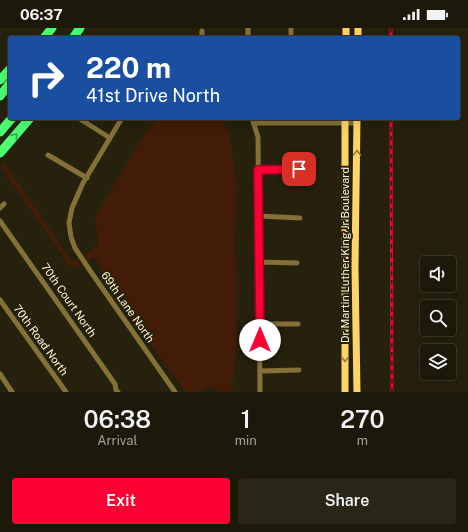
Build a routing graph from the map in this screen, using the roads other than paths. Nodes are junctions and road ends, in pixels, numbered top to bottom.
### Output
1 (52, 28) edge
2 (202, 31) dead end
3 (46, 36) edge
4 (202, 36) edge
5 (8, 71) edge
6 (0, 80) edge
7 (8, 86) edge
8 (0, 96) edge
9 (10, 120) edge
10 (28, 120) edge
11 (82, 120) edge
12 (121, 120) edge
13 (253, 120) edge
14 (292, 121) edge
15 (345, 121) edge
16 (357, 121) edge
17 (0, 132) edge
18 (110, 138) junction
19 (0, 153) edge
20 (48, 155) dead end
21 (299, 169) dead end
22 (258, 170) junction
23 (87, 178) junction
24 (259, 216) junction
25 (300, 218) dead end
26 (0, 221) edge
27 (260, 262) junction
28 (297, 263) dead end
29 (0, 300) edge
30 (260, 324) junction
31 (298, 324) dead end
32 (299, 370) dead end
33 (260, 371) junction
34 (0, 374) edge
35 (116, 391) edge
36 (12, 392) edge
37 (66, 392) edge
38 (175, 392) edge
39 (260, 392) edge
40 (345, 392) edge
41 (357, 392) edge

1 - 3 highway
2 - 4 street
5 - 6 highway
7 - 8 highway
9 - 17 highway
19 -> 10 highway
11 - 18 street
12 - 18 street
13 - 14 street
13 - 22 street
14 - 15 street
15 - 16 street
15 -> 40 main road, Dr Martin Luther King Jr Boulevard
41 -> 16 main road, Dr Martin Luther King Jr Boulevard
18 - 23 street
20 - 23 street
21 - 22 street
22 - 24 street
23 - 38 street, 69th Lane North
24 - 25 street
24 - 27 street
26 - 35 street, 70th Court North
27 - 28 street
27 - 30 street
29 - 37 street, 70th Road North
30 - 31 street
30 - 33 street
32 - 33 street
33 - 39 street
34 - 36 street

